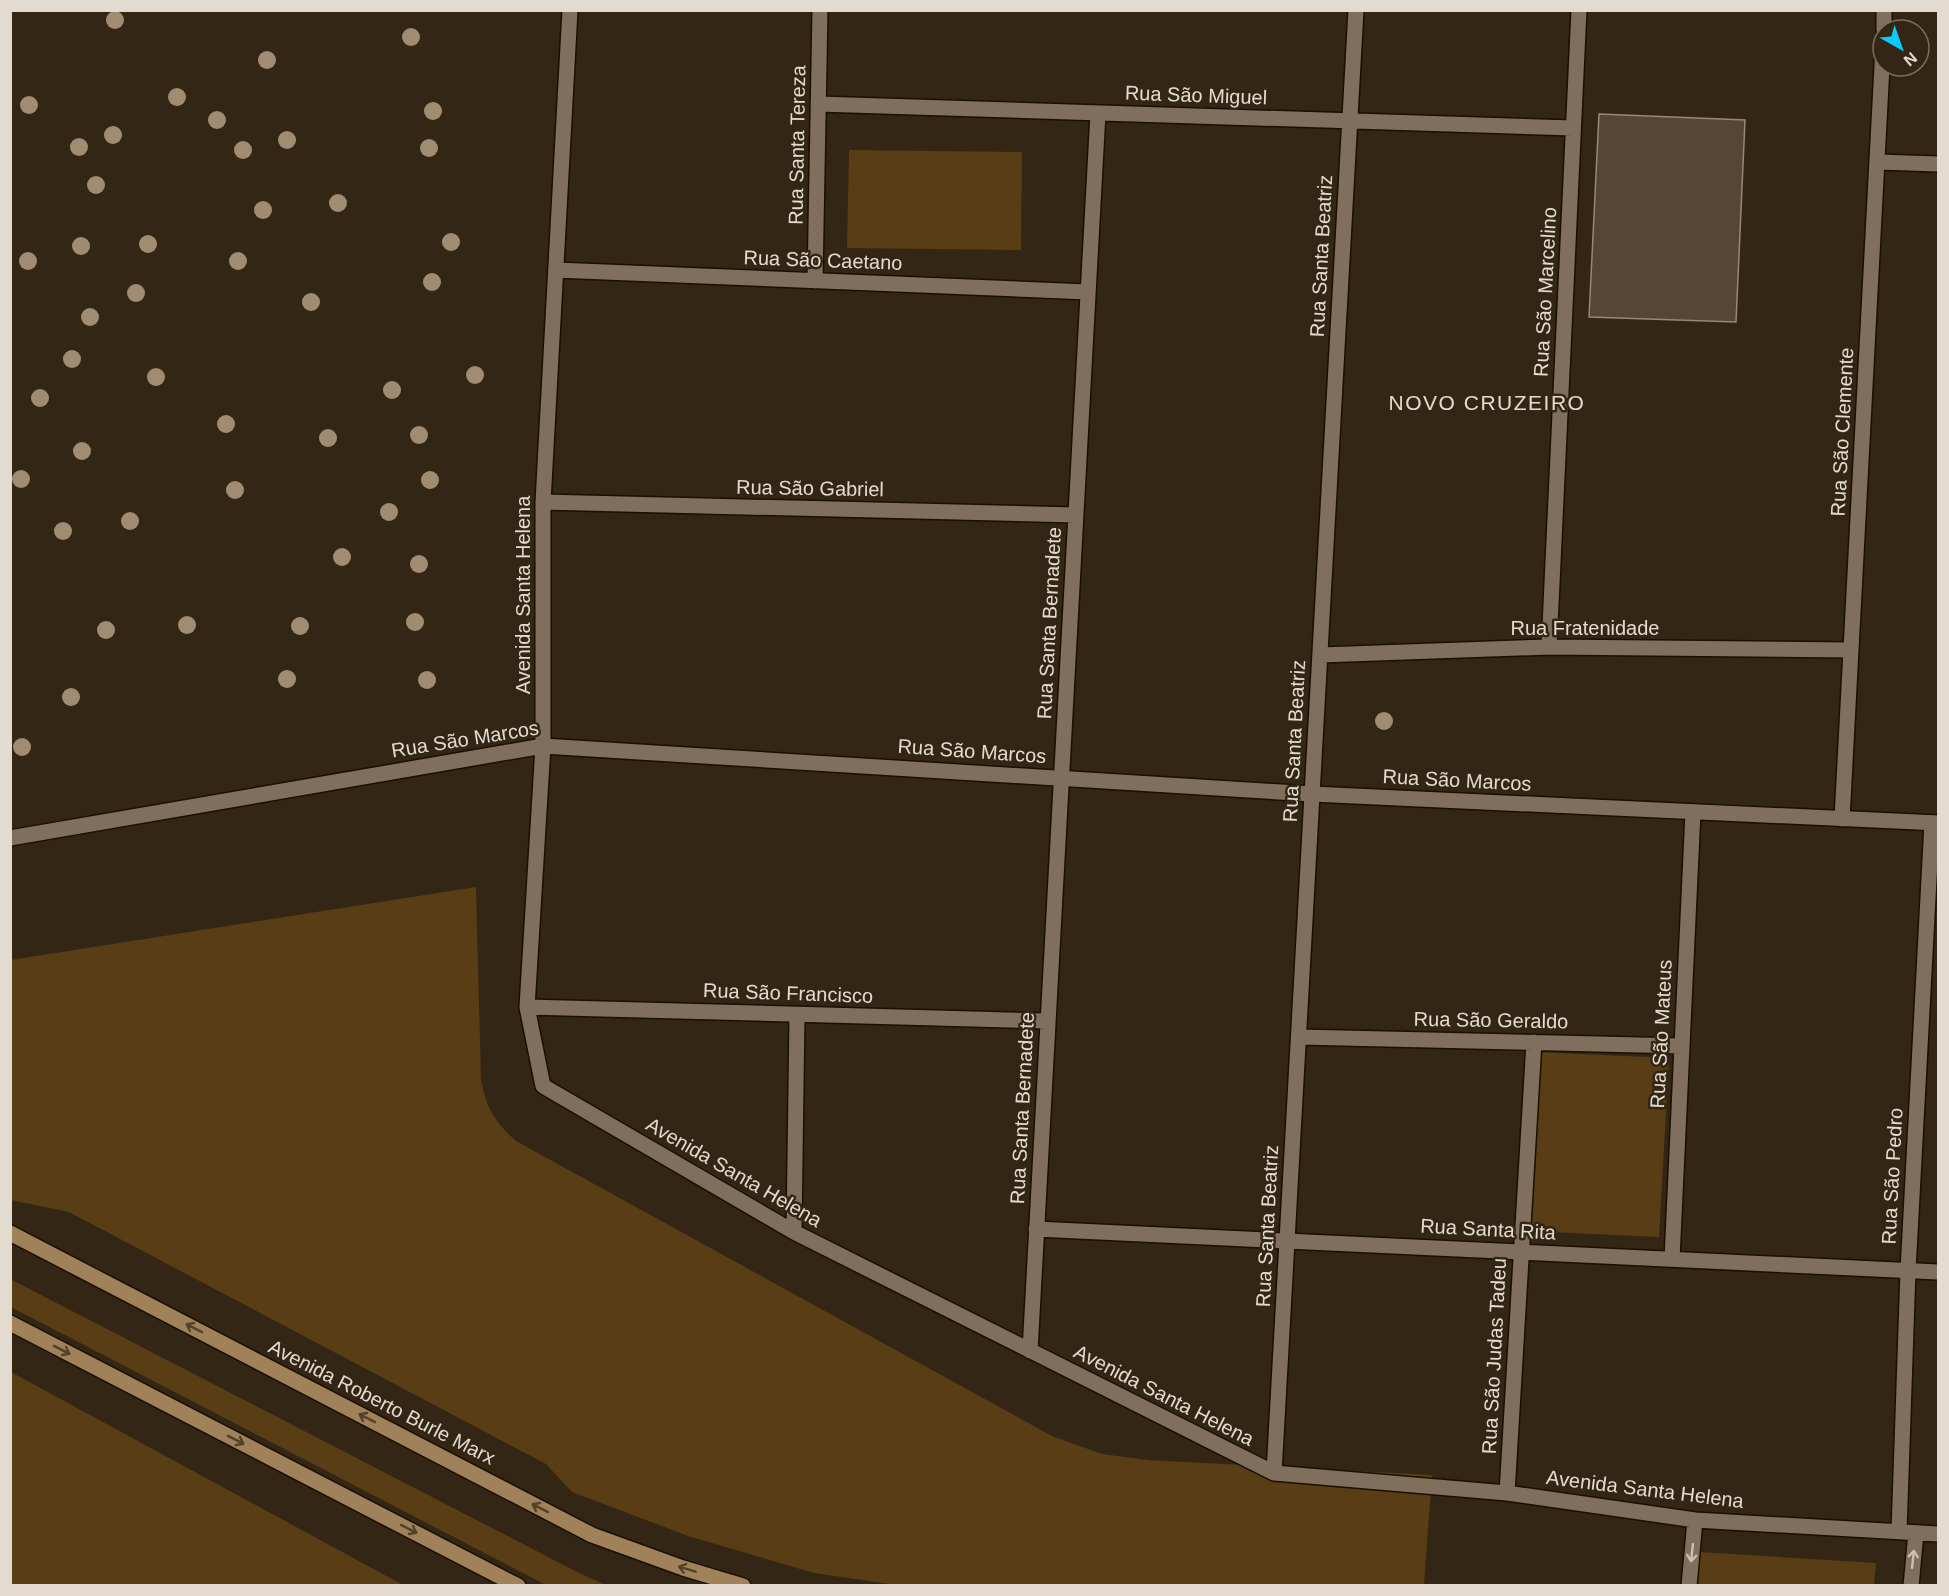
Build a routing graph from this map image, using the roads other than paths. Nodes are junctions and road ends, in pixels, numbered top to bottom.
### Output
1 (570, 10) edge
2 (820, 10) edge
3 (1356, 10) edge
4 (1579, 10) edge
5 (1882, 78) edge
6 (818, 104) junction
7 (1098, 113) junction
8 (1350, 121) junction
9 (1573, 128) junction
10 (1878, 162) junction
11 (1938, 164) edge
12 (556, 270) junction
13 (815, 281) junction
14 (1088, 292) junction
15 (543, 502) junction
16 (1076, 515) junction
17 (1549, 647) junction
18 (1850, 650) junction
19 (1320, 655) junction
20 (543, 746) junction
21 (1061, 778) junction
22 (1312, 794) junction
23 (1693, 812) junction
24 (1842, 819) junction
25 (1935, 823) edge
26 (10, 838) edge
27 (527, 1007) junction
28 (797, 1015) junction
29 (1048, 1022) junction
30 (1299, 1037) junction
31 (1534, 1042) junction
32 (1682, 1046) junction
33 (1036, 1229) junction
34 (794, 1232) junction
35 (10, 1233) edge
36 (1287, 1240) junction
37 (1521, 1252) junction
38 (1672, 1259) junction
39 (1908, 1271) junction
40 (1938, 1272) edge
41 (10, 1323) edge
42 (1030, 1351) junction
43 (1274, 1473) junction
44 (1507, 1492) junction
45 (1695, 1520) junction
46 (1899, 1532) junction
47 (1916, 1533) junction
48 (1938, 1534) edge
49 (518, 1586) edge
50 (743, 1586) edge
51 (1689, 1586) edge
52 (1911, 1586) edge

1 - 12 street, Avenida Santa Helena
2 - 6 street, Rua Santa Tereza
3 - 8 street, Rua Santa Beatriz
4 - 9 street, Rua São Marcelino
5 - 10 street, Rua São Clemente
6 - 7 street, Rua São Miguel
6 - 13 street, Rua Santa Tereza
7 - 8 street, Rua São Miguel
7 - 14 street, Rua Santa Bernadete
8 - 9 street, Rua São Miguel
8 - 19 street, Rua Santa Beatriz
9 - 17 street, Rua São Marcelino
10 - 11 street
10 - 18 street, Rua São Clemente
12 - 13 street, Rua São Caetano
12 - 15 street, Avenida Santa Helena
13 - 14 street, Rua São Caetano
14 - 16 street, Rua Santa Bernadete
15 - 16 street, Rua São Gabriel
15 - 20 street, Avenida Santa Helena
16 - 21 street, Rua Santa Bernadete
17 - 18 street, Rua Fratenidade
17 - 19 street, Rua Fratenidade
18 - 24 street, Rua São Clemente
19 - 22 street, Rua Santa Beatriz
20 - 21 street, Rua São Marcos
20 - 26 street, Rua São Marcos
20 - 27 street, Avenida Santa Helena
21 - 22 street, Rua São Marcos
21 - 29 street, Rua Santa Bernadete
22 - 23 street, Rua São Marcos
22 - 30 street, Rua Santa Beatriz
23 - 24 street, Rua São Marcos
23 - 32 street, Rua São Mateus
24 - 25 street, Rua São Marcos
25 - 39 street, Rua São Pedro
27 - 28 street, Rua São Francisco
27 - 34 street, Avenida Santa Helena
28 - 29 street, Rua São Francisco
28 - 34 street
29 - 33 street, Rua Santa Bernadete
30 - 31 street, Rua São Geraldo
30 - 36 street, Rua Santa Beatriz
31 - 32 street, Rua São Geraldo
31 - 37 street, Rua São Judas Tadeu
32 - 38 street, Rua São Mateus
33 - 36 street, Rua Santa Rita
33 - 42 street, Rua Santa Bernadete
34 - 42 street, Avenida Santa Helena
50 -> 35 main road, Avenida Roberto Burle Marx
36 - 37 street, Rua Santa Rita
36 - 43 street, Rua Santa Beatriz
37 - 38 street, Rua Santa Rita
37 - 44 street, Rua São Judas Tadeu
38 - 39 street, Rua Santa Rita
39 - 40 street, Rua Santa Rita
39 - 46 street, Rua São Pedro
41 -> 49 main road
42 - 43 street, Avenida Santa Helena
43 - 44 street, Avenida Santa Helena
44 - 45 street, Avenida Santa Helena
45 - 46 street, Avenida Santa Helena
45 -> 51 street
46 - 47 street, Avenida Santa Helena
47 - 48 street, Avenida Santa Helena
52 -> 47 street

